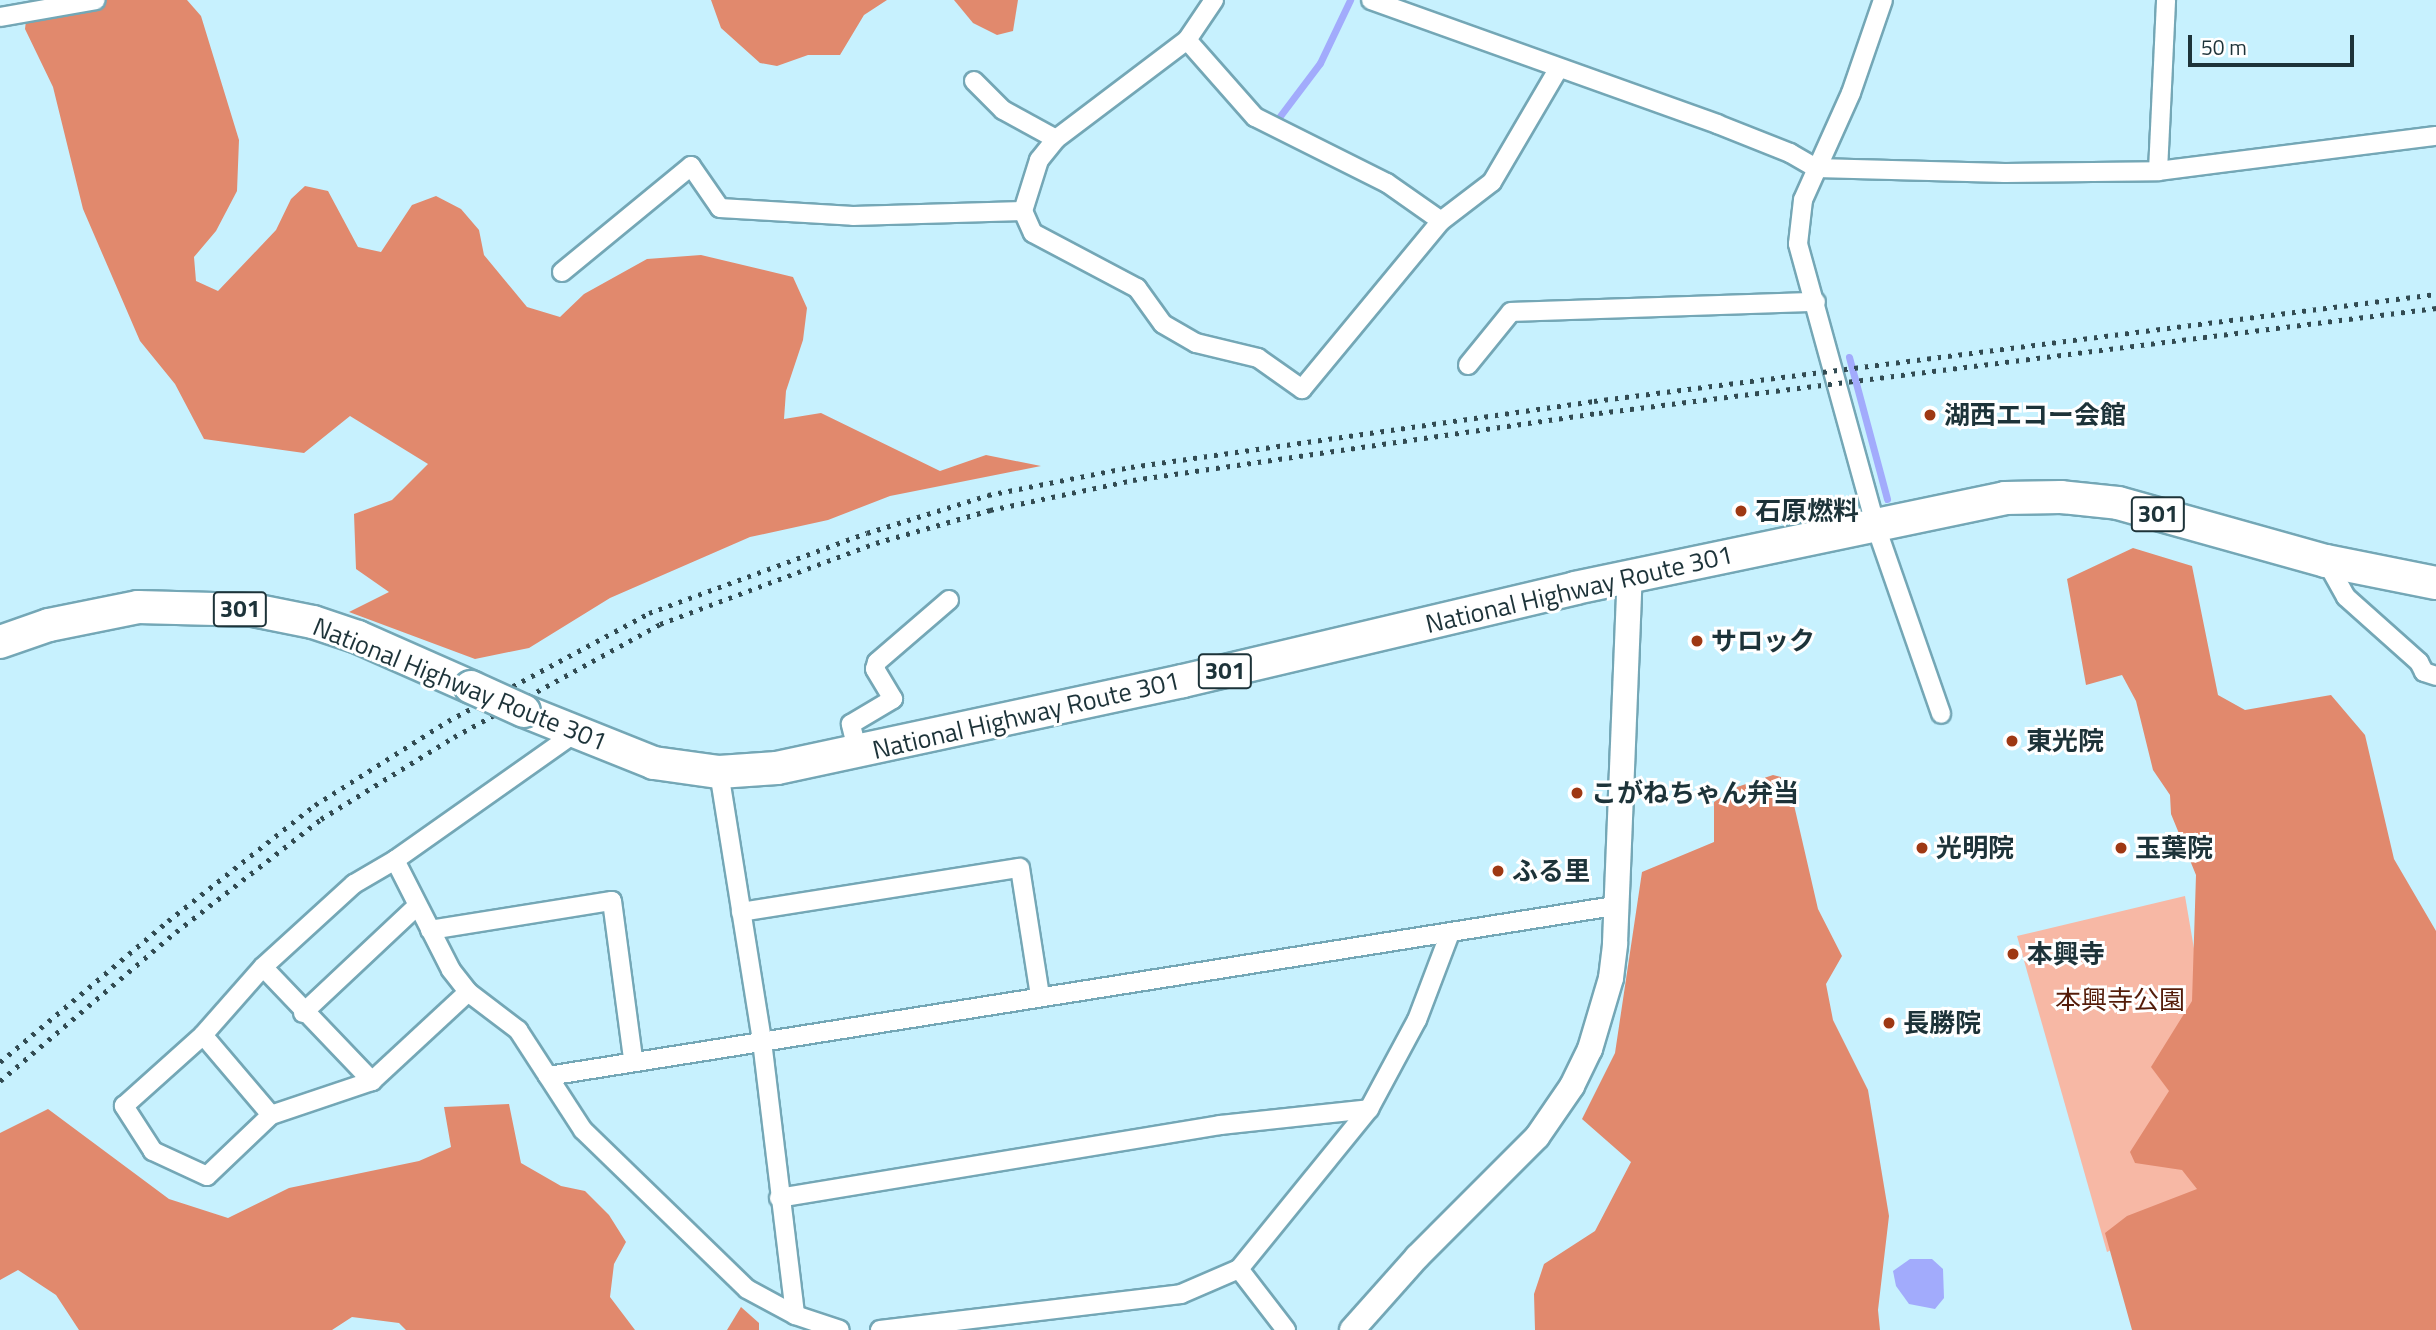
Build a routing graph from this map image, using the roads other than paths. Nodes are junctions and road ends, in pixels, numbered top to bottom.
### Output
1 (96, 0) edge
2 (1214, 0) edge
3 (1371, 0) edge
4 (1883, 0) edge
5 (2166, 0) edge
6 (0, 17) edge
7 (1187, 40) junction
8 (1559, 68) junction
9 (974, 81) dead end
10 (2436, 136) edge
11 (1056, 139) junction
12 (1816, 168) junction
13 (2158, 171) junction
14 (1023, 211) junction
15 (1441, 220) junction
16 (562, 272) dead end
17 (1815, 302) junction
18 (1468, 365) dead end
19 (1875, 524) junction
20 (2326, 561) junction
21 (1630, 576) junction
22 (2436, 583) edge
23 (949, 600) dead end
24 (0, 642) edge
25 (2436, 676) edge
26 (1941, 714) dead end
27 (575, 733) junction
28 (858, 753) junction
29 (719, 772) junction
30 (395, 860) junction
31 (417, 905) junction
32 (1614, 906) junction
33 (741, 912) junction
34 (430, 930) junction
35 (1450, 933) junction
36 (263, 967) junction
37 (468, 992) junction
38 (1040, 996) junction
39 (303, 1013) junction
40 (203, 1035) junction
41 (762, 1041) junction
42 (633, 1059) junction
43 (548, 1076) junction
44 (372, 1081) junction
45 (1369, 1109) junction
46 (271, 1115) junction
47 (779, 1198) junction
48 (1239, 1269) junction
49 (795, 1315) junction
50 (840, 1330) edge
51 (880, 1330) edge
52 (1286, 1330) edge
53 (1352, 1330) edge

1 - 6 street
2 - 7 street
3 - 8 street
4 - 12 street
5 - 13 street
7 - 11 street
7 - 15 street
8 - 12 street
8 - 15 street
9 - 11 street
10 - 13 street
11 - 14 street
12 - 13 street
12 - 17 street
14 - 15 street
14 - 16 street
17 - 18 street
17 - 19 street
19 - 20 highway, National Highway Route 301 / 301
19 - 21 highway, National Highway Route 301 / 301
19 - 26 street
20 - 22 highway, National Highway Route 301 / 301
20 - 25 street
21 - 28 highway, National Highway Route 301 / 301
21 - 32 street
23 - 28 street
24 - 27 highway, National Highway Route 301 / 301, bridge
27 - 29 highway, National Highway Route 301 / 301
27 - 30 street
28 - 29 highway, National Highway Route 301 / 301
29 - 33 street
30 - 31 street
30 - 36 street
31 - 34 street
31 - 39 street
32 - 35 street
32 - 53 street
33 - 38 street
33 - 41 street
34 - 37 street
34 - 42 street
35 - 38 street
35 - 45 street
36 - 39 street
36 - 40 street
37 - 43 street
37 - 44 street
38 - 41 street
39 - 44 street
40 - 46 street
40 - 46 street
41 - 42 street
41 - 47 street
42 - 43 street
43 - 49 street
44 - 46 street
45 - 47 street
45 - 48 street
47 - 49 street
48 - 51 street
48 - 52 street
49 - 50 street

